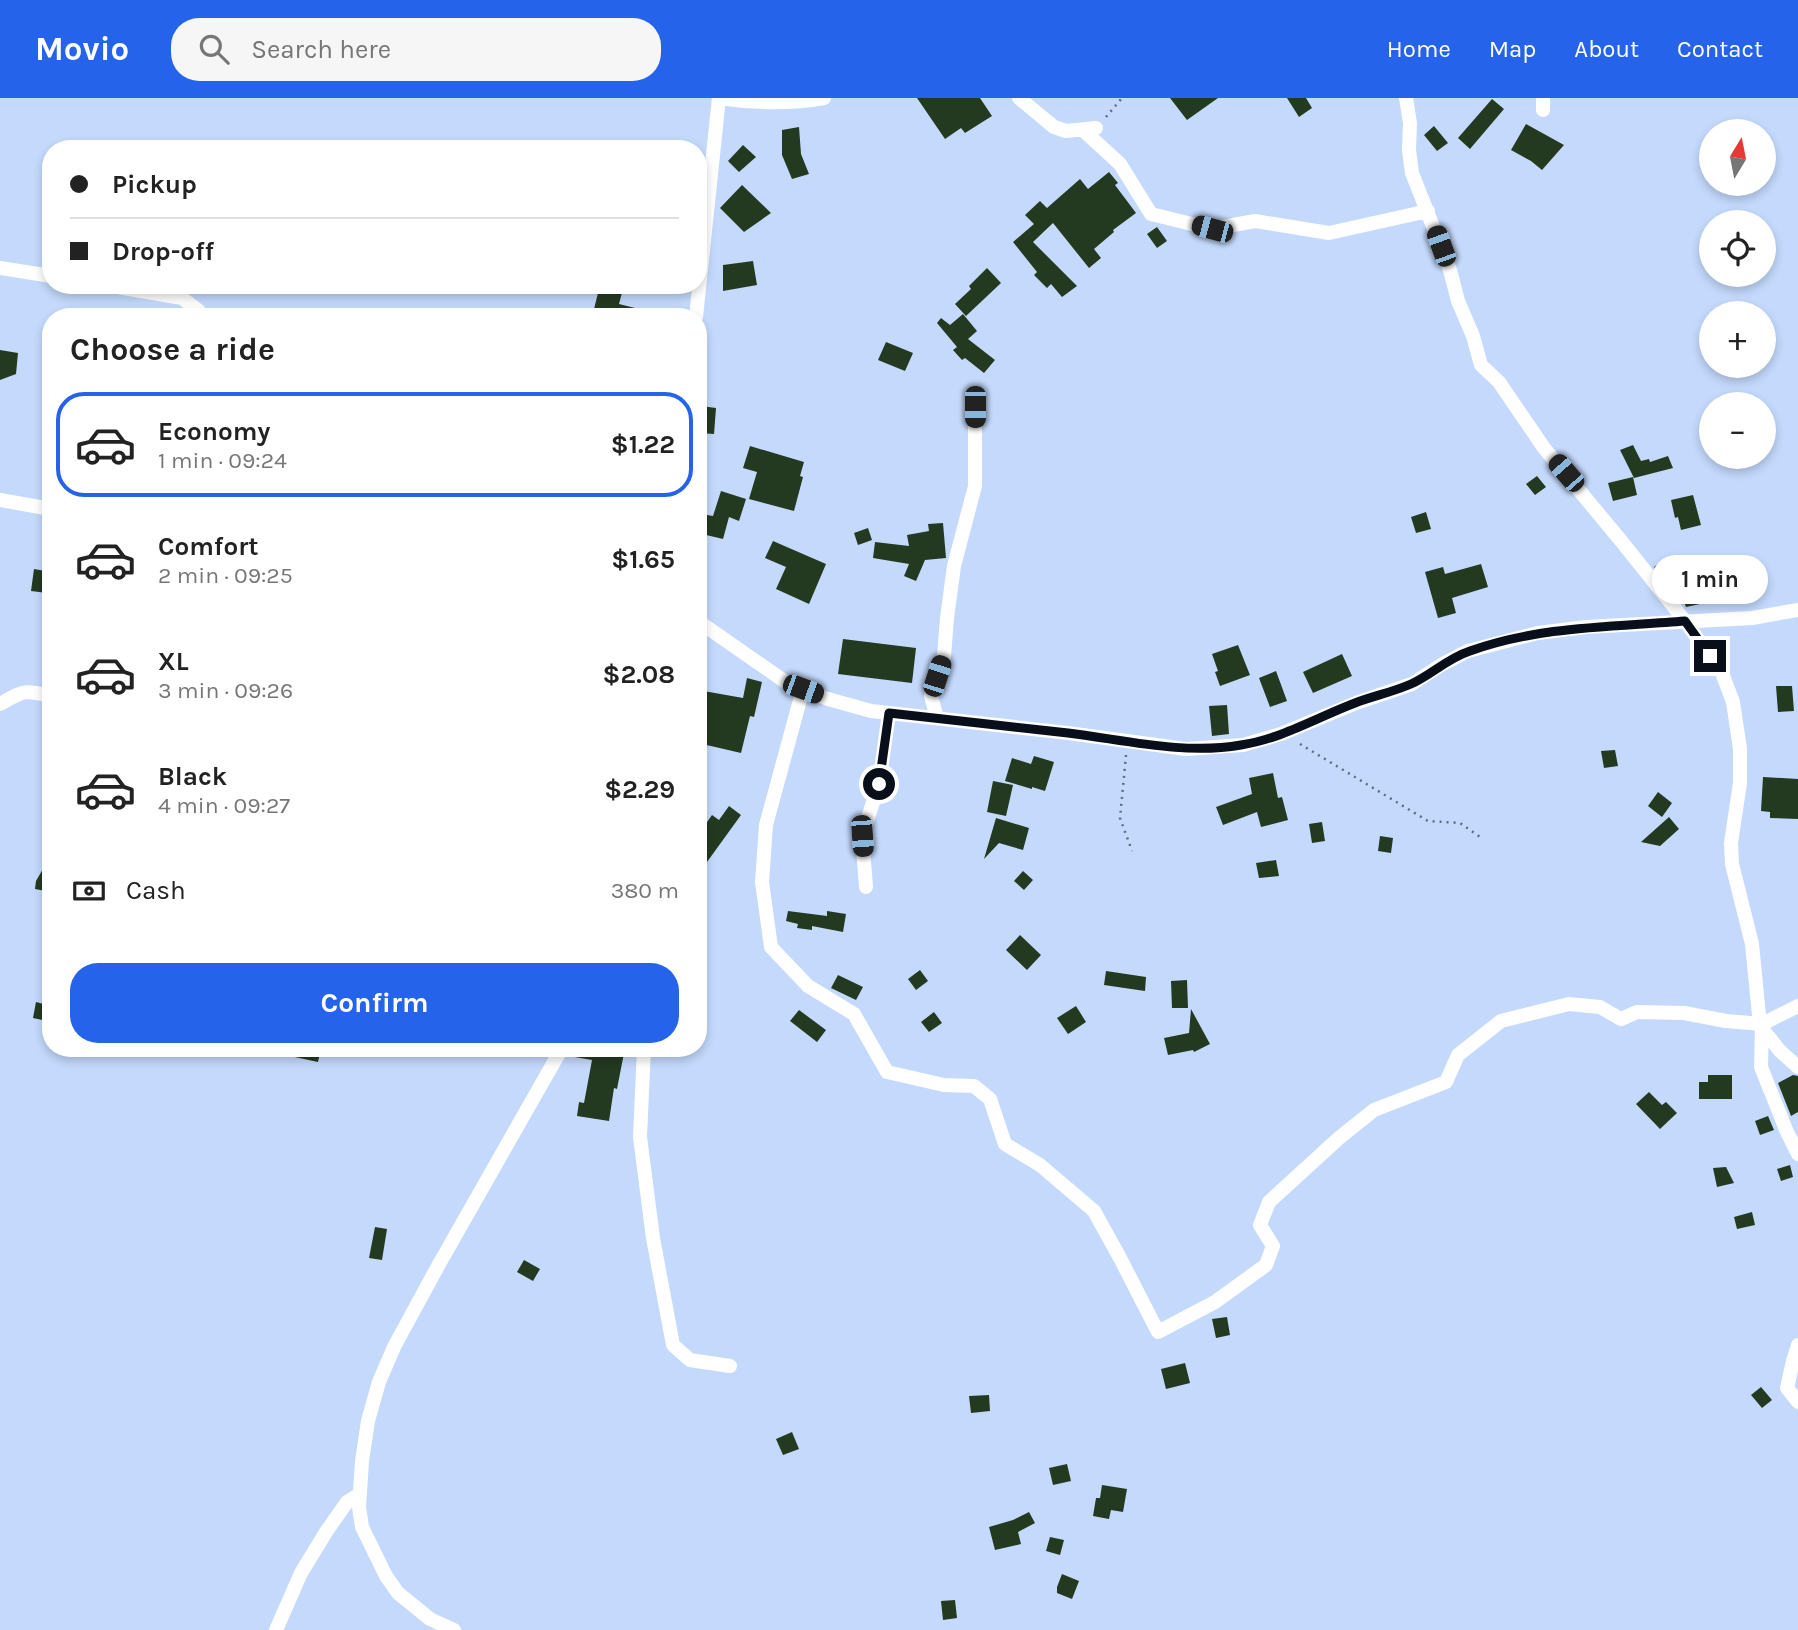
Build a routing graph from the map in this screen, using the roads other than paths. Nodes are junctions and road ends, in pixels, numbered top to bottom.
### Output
1 (719, 98) edge
2 (824, 98) edge
3 (1019, 98) edge
4 (1406, 98) edge
5 (1428, 211) junction
6 (707, 212) edge
7 (0, 268) edge
8 (42, 275) edge
9 (159, 294) edge
10 (195, 308) edge
11 (975, 407) dead end
12 (0, 500) edge
13 (42, 507) edge
14 (1798, 610) edge
15 (1685, 621) junction
16 (707, 627) edge
17 (803, 689) junction
18 (42, 694) edge
19 (0, 704) edge
20 (889, 713) junction
21 (937, 718) junction
22 (866, 887) dead end
23 (1798, 1006) edge
24 (1762, 1024) junction
25 (557, 1057) edge
26 (644, 1057) edge
27 (1798, 1067) edge
28 (1798, 1154) edge
29 (1798, 1345) edge
30 (730, 1366) dead end
31 (1798, 1402) edge
32 (360, 1494) junction
33 (276, 1630) edge
34 (454, 1630) edge

1 - 2 street
1 - 6 street
3 - 5 street
4 - 5 street
5 - 15 street
7 - 8 street
9 - 10 street
11 - 21 street
12 - 13 street
14 - 15 street
15 - 21 street
15 - 24 street
16 - 17 street
17 - 20 street
17 - 24 street
18 - 19 street
20 - 21 street
20 - 22 street
23 - 24 street
24 - 27 street
24 - 28 street
25 - 32 street
26 - 30 street
29 - 31 street
32 - 33 street
32 - 34 street

